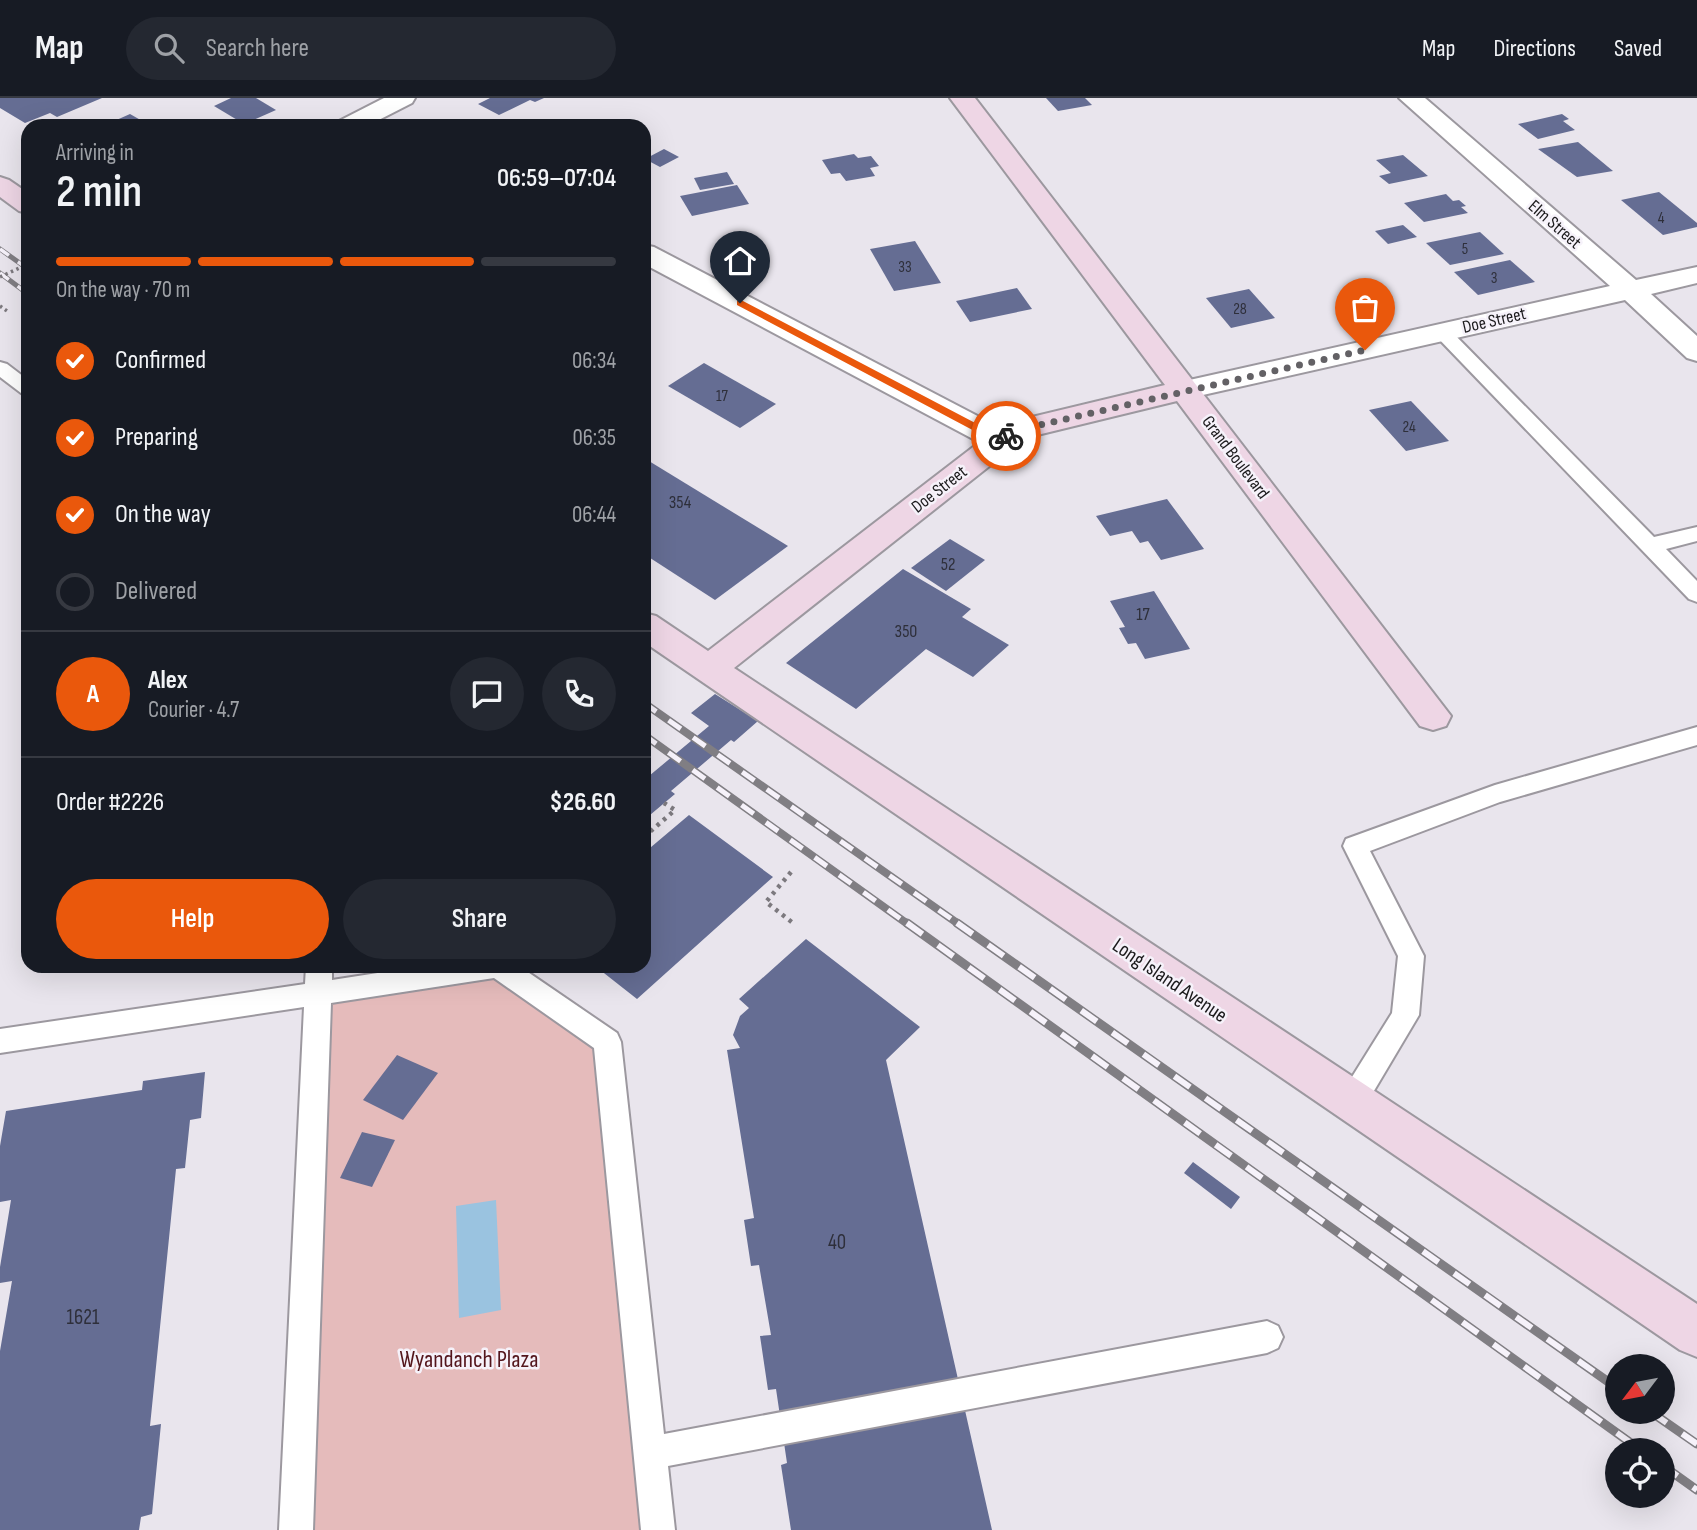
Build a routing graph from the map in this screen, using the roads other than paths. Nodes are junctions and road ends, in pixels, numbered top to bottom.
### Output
1 (352, 98) edge
2 (402, 98) edge
3 (962, 98) edge
4 (1411, 98) edge
5 (376, 111) junction
6 (361, 119) edge
7 (391, 119) edge
8 (0, 185) edge
9 (21, 200) edge
10 (651, 257) edge
11 (1697, 275) edge
12 (1631, 290) junction
13 (1442, 332) junction
14 (1697, 352) edge
15 (0, 368) edge
16 (21, 384) edge
17 (1185, 390) junction
18 (1001, 440) junction
19 (1697, 534) edge
20 (1648, 546) junction
21 (1697, 594) edge
22 (651, 630) edge
23 (709, 669) junction
24 (1433, 716) dead end
25 (1697, 736) edge
26 (408, 973) edge
27 (508, 973) edge
28 (318, 980) edge
29 (0, 1041) edge
30 (1352, 1102) junction
31 (1697, 1333) edge
32 (1267, 1337) dead end
33 (648, 1453) junction
34 (296, 1530) edge
35 (658, 1530) edge

1 - 5 street
2 - 5 street
3 - 17 street, Grand Boulevard
4 - 12 street, Elm Street
5 - 6 street
5 - 7 street
8 - 9 street
10 - 18 street
11 - 12 street, Doe Street
12 - 13 street, Doe Street
12 - 14 street, Elm Street
13 - 17 street, Doe Street
13 - 20 lane
15 - 16 lane
17 - 18 street, Doe Street
17 - 24 street, Grand Boulevard
18 - 23 street, Doe Street
19 - 20 lane
20 - 21 lane
22 - 23 street, Long Island Avenue
23 - 30 street, Long Island Avenue
25 - 30 lane
26 - 28 lane
27 - 33 lane
28 - 29 lane
28 - 34 lane
30 - 31 street, Long Island Avenue
32 - 33 lane
33 - 35 lane

